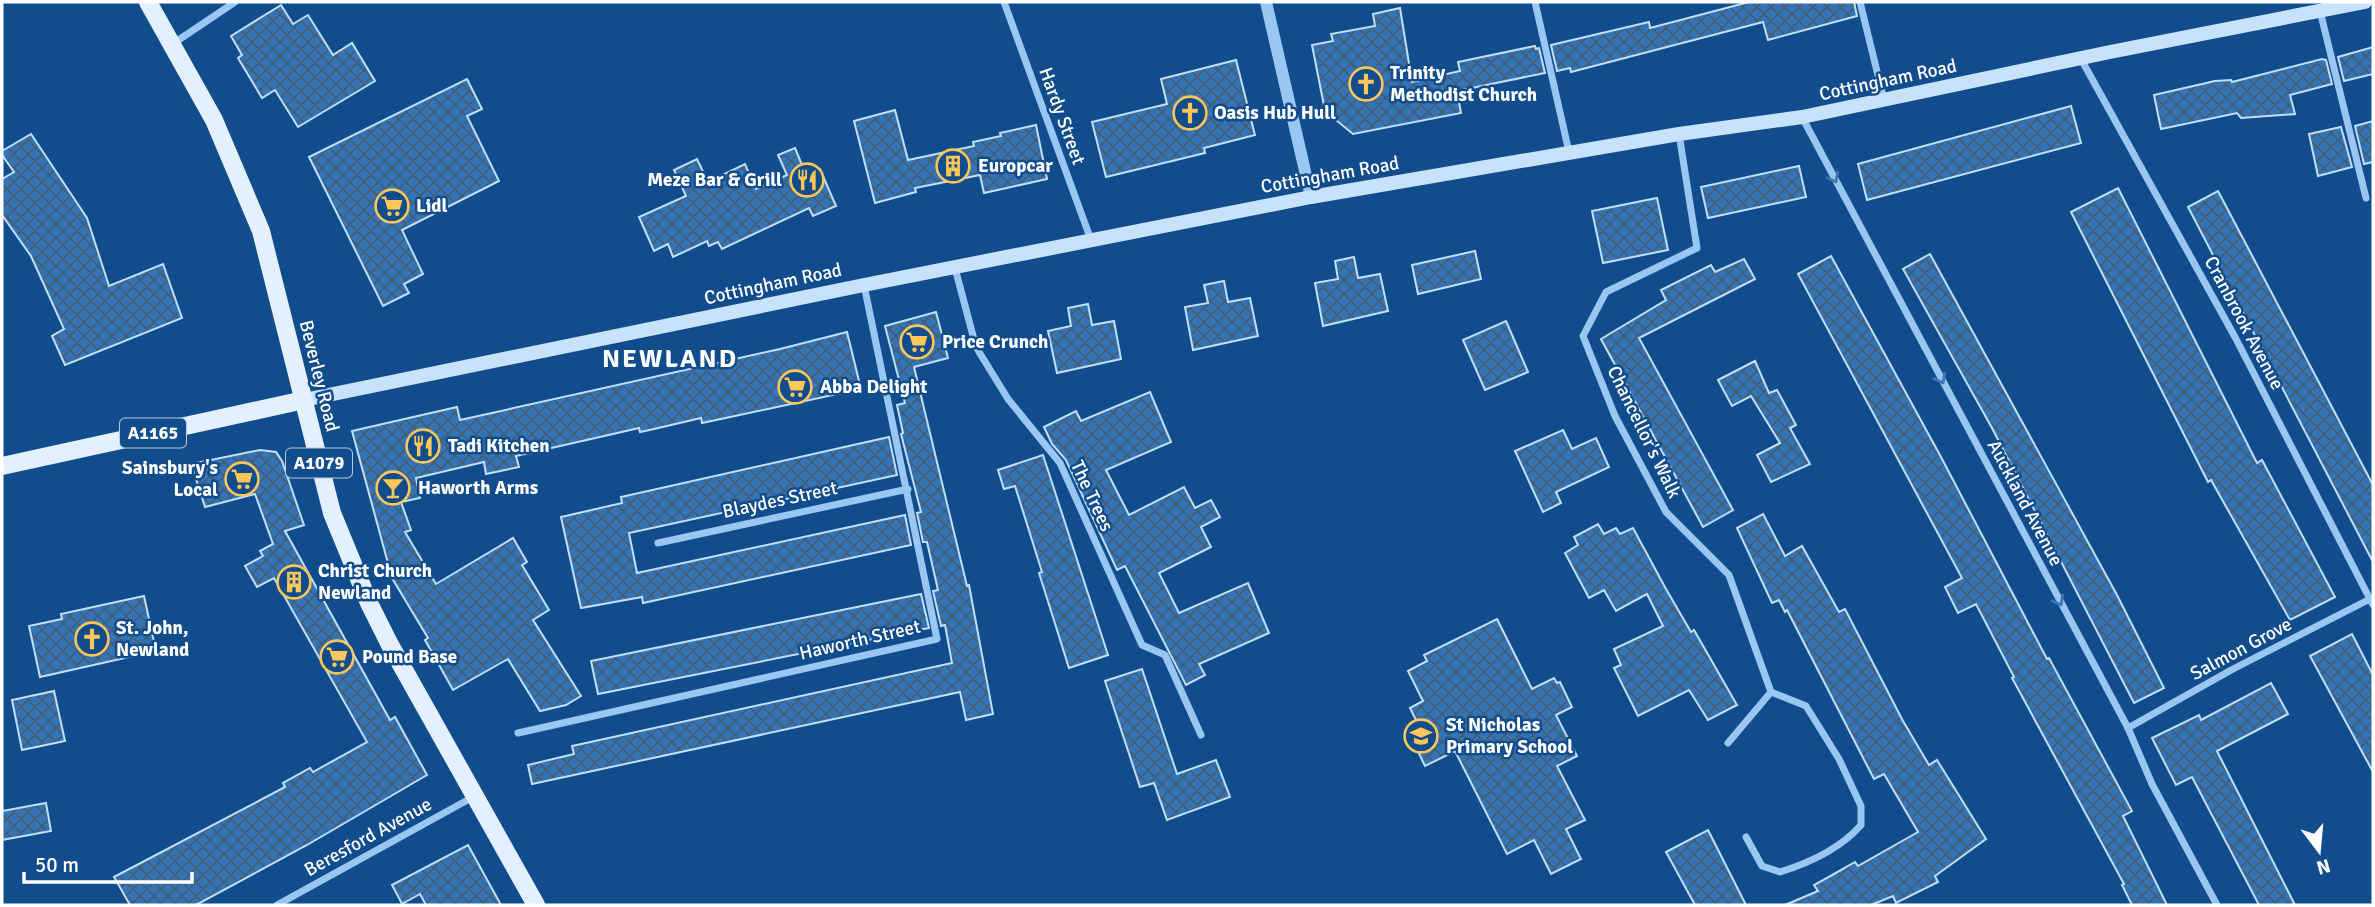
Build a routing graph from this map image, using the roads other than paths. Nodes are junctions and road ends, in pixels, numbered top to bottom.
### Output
1 (149, 2) edge
2 (235, 2) edge
3 (1004, 2) edge
4 (1266, 2) edge
5 (1535, 2) edge
6 (1860, 2) edge
7 (2365, 2) edge
8 (2338, 4) edge
9 (2320, 10) junction
10 (173, 44) junction
11 (2081, 58) junction
12 (1884, 101) junction
13 (1802, 117) junction
14 (1679, 134) junction
15 (1569, 152) junction
16 (1311, 197) junction
17 (2366, 198) dead end
18 (1091, 240) junction
19 (955, 267) junction
20 (864, 285) junction
21 (304, 400) junction
22 (2, 466) edge
23 (908, 489) junction
24 (658, 543) dead end
25 (2372, 602) edge
26 (1771, 692) junction
27 (2128, 728) junction
28 (518, 733) dead end
29 (1201, 735) dead end
30 (1728, 743) dead end
31 (474, 796) junction
32 (1746, 837) dead end
33 (277, 905) edge
34 (536, 905) edge
35 (2217, 905) edge

1 - 10 main road, Beverley Road / A1079
2 - 10 street
3 - 18 street, Hardy Street
4 - 16 street
5 - 15 street
6 - 12 street
7 - 8 main road, Cottingham Road
8 - 9 main road, Cottingham Road
9 - 11 main road, Cottingham Road
9 - 17 street
10 - 21 main road, Beverley Road / A1079
11 - 12 main road, Cottingham Road
11 - 25 street, Cranbrook Avenue
12 - 13 main road, Cottingham Road
13 - 14 main road, Cottingham Road
13 -> 27 street, Auckland Avenue
14 - 15 main road, Cottingham Road
14 - 26 street, Chancellor's Walk
15 - 16 main road, Cottingham Road
16 - 18 main road, Cottingham Road
18 - 19 main road, Cottingham Road
19 - 20 main road, Cottingham Road
19 - 29 street, The Trees
20 - 21 main road, Cottingham Road
20 - 23 street, Haworth Street
21 - 22 main road, A1165
21 - 31 main road, Beverley Road / A1079
23 - 24 street, Blaydes Street
23 - 28 street, Haworth Street
25 - 27 street, Salmon Grove
26 - 30 street
26 - 32 street
27 - 35 street, Auckland Avenue
31 - 33 street, Beresford Avenue
31 - 34 main road, Beverley Road / A1079

